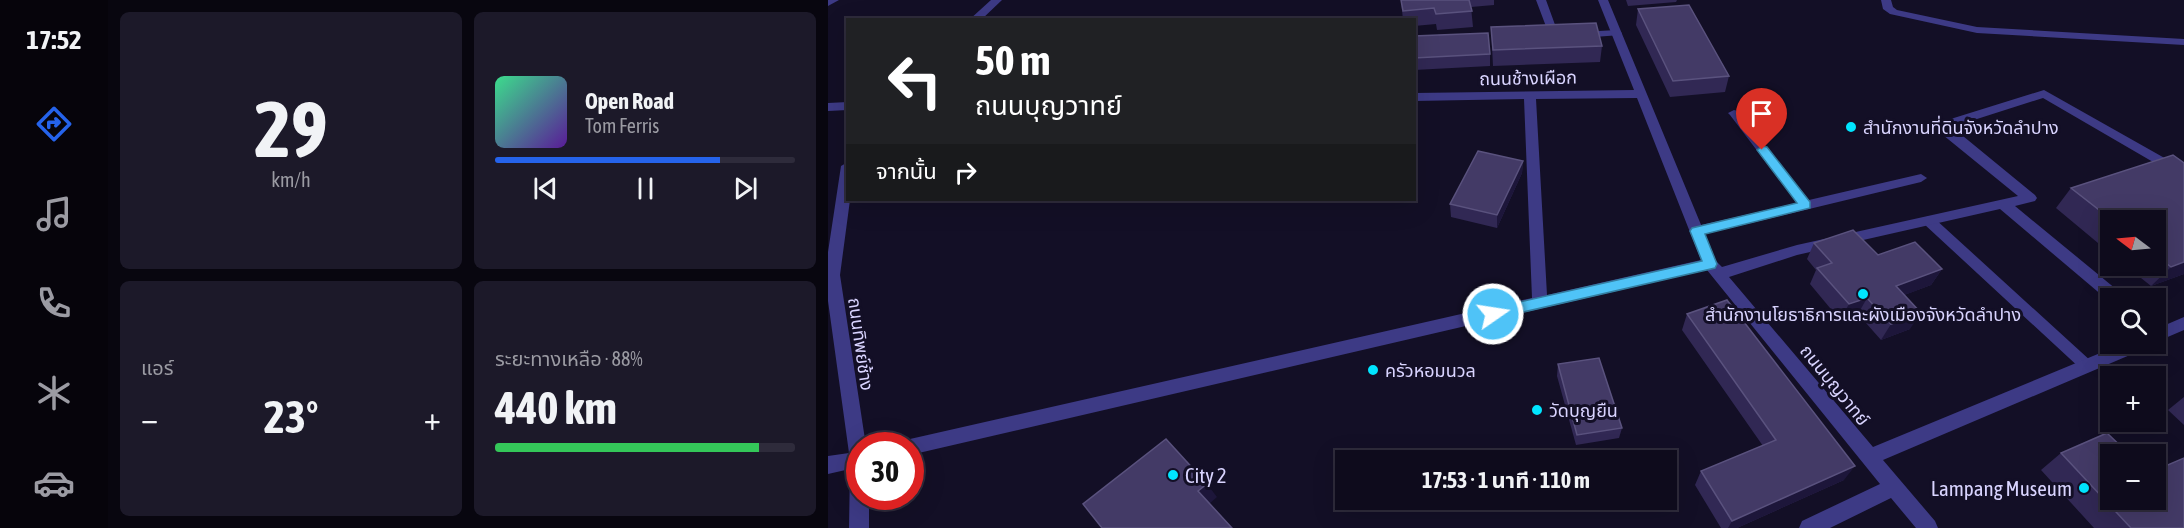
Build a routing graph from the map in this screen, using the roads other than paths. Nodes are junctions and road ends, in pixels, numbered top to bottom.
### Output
1 (834, 0) edge
2 (997, 0) edge
3 (1541, 0) edge
4 (1603, 0) edge
5 (1886, 0) edge
6 (828, 3) edge
7 (976, 18) edge
8 (1617, 33) junction
9 (2184, 42) edge
10 (1642, 94) junction
11 (1530, 96) junction
12 (1416, 98) edge
13 (846, 106) edge
14 (828, 107) edge
15 (1734, 113) dead end
16 (2184, 175) edge
17 (1921, 178) dead end
18 (846, 180) edge
19 (2003, 204) junction
20 (1806, 205) junction
21 (1929, 220) junction
22 (1697, 231) junction
23 (1715, 269) junction
24 (2104, 288) edge
25 (1540, 303) junction
26 (2184, 323) edge
27 (2166, 330) edge
28 (2115, 354) edge
29 (2087, 366) junction
30 (855, 432) edge
31 (924, 444) edge
32 (1870, 457) junction
33 (846, 462) edge
34 (828, 465) edge
35 (1894, 487) junction
36 (859, 510) edge
37 (859, 528) edge
38 (1809, 528) edge
39 (1928, 528) edge

1 - 6 lane
2 - 7 street
3 - 8 lane
4 - 8 street, ถนนบุญวาทย์
5 - 9 street
8 - 10 street, ถนนบุญวาทย์
10 - 11 street, ถนนช้างเผือก
10 - 22 street, ถนนบุญวาทย์
11 - 12 street, ถนนช้างเผือก
11 - 25 street
13 - 14 street
15 - 20 lane
16 - 19 street
17 - 20 lane
18 - 30 street, ถนนทิพย์ช้าง
19 - 21 street
19 - 24 street
20 - 22 lane
21 - 23 street
21 - 29 lane
22 - 23 street, ถนนบุญวาทย์
23 - 25 street
23 - 32 street, ถนนบุญวาทย์
25 - 31 street
26 - 27 street
28 - 29 street
29 - 32 street
32 - 35 street, ถนนบุญวาทย์
33 - 34 street
35 - 38 street
35 - 39 street, ถนนบุญวาทย์
36 - 37 street, ถนนทิพย์ช้าง

